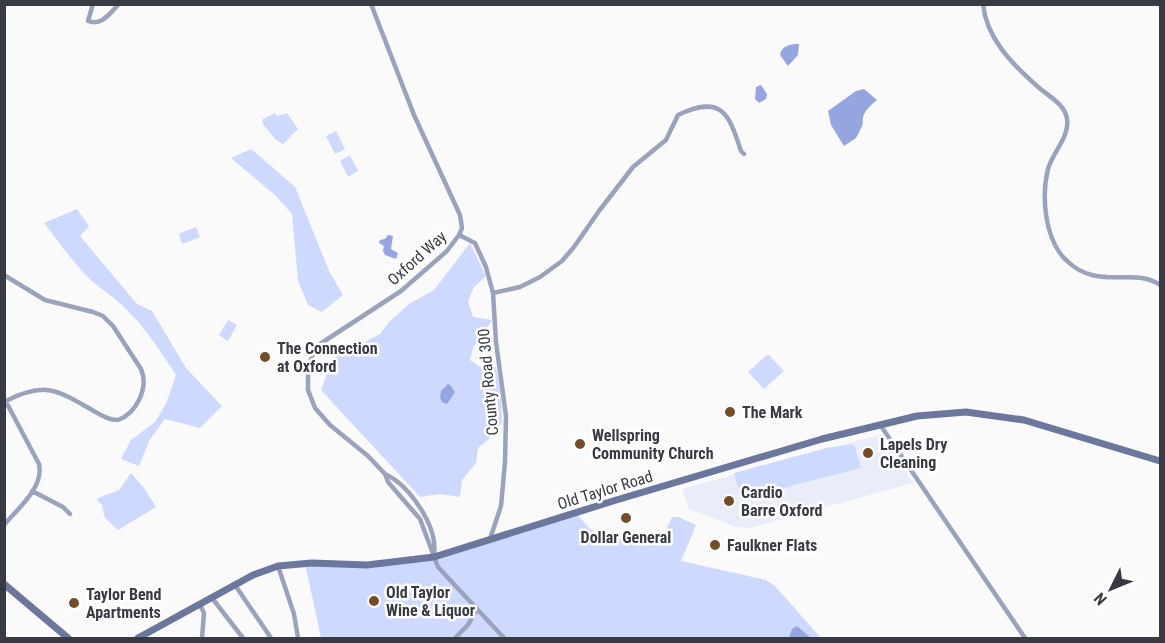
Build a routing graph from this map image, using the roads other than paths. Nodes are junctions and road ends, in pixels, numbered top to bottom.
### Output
1 (93, 4) edge
2 (119, 4) edge
3 (371, 4) edge
4 (983, 4) edge
5 (744, 154) dead end
6 (459, 235) junction
7 (4, 275) edge
8 (1161, 285) edge
9 (493, 293) junction
10 (5, 400) edge
11 (881, 426) junction
12 (1161, 461) edge
13 (32, 491) junction
14 (70, 514) dead end
15 (4, 525) edge
16 (490, 539) junction
17 (434, 557) junction
18 (278, 566) junction
19 (4, 584) edge
20 (235, 585) junction
21 (212, 598) junction
22 (200, 605) junction
23 (477, 609) junction
24 (457, 638) edge
25 (68, 639) edge
26 (138, 639) edge
27 (202, 639) edge
28 (243, 639) edge
29 (272, 639) edge
30 (298, 639) edge
31 (504, 639) edge
32 (1025, 639) edge

1 - 2 street
3 - 6 street, Oxford Way
4 - 8 street
5 - 9 street
6 - 9 street, County Road 300
6 - 17 street, Oxford Way
7 - 10 street
9 - 16 street, County Road 300
10 - 13 street
11 - 12 street, Old Taylor Road
11 - 16 street, Old Taylor Road
11 - 32 street
13 - 14 street
13 - 15 street
16 - 17 street, Old Taylor Road
17 - 18 street, Old Taylor Road
17 - 23 street, Oxford Way
18 - 20 street, Old Taylor Road
18 - 30 street
19 - 25 street
20 - 21 street, Old Taylor Road
20 - 29 street
21 - 22 street, Old Taylor Road
21 - 28 street
22 - 26 street, Old Taylor Road
22 - 27 street
23 - 24 street
23 - 31 street, Oxford Way

